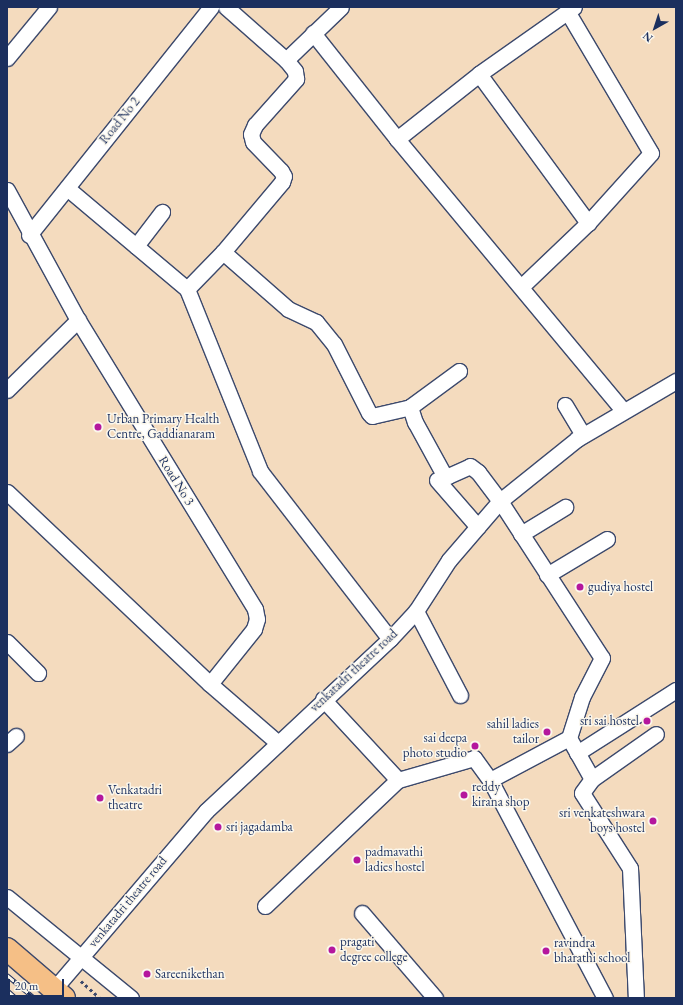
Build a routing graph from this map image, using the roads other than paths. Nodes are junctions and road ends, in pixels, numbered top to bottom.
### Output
1 (49, 7) edge
2 (211, 7) edge
3 (226, 7) edge
4 (341, 7) edge
5 (570, 9) edge
6 (313, 33) junction
7 (7, 58) edge
8 (286, 60) junction
9 (479, 74) junction
10 (396, 139) junction
11 (67, 188) junction
12 (7, 190) edge
13 (162, 212) dead end
14 (588, 223) junction
15 (29, 235) junction
16 (136, 246) junction
17 (223, 252) junction
18 (522, 286) junction
19 (187, 289) junction
20 (78, 320) junction
21 (459, 371) dead end
22 (676, 382) edge
23 (7, 390) edge
24 (565, 405) dead end
25 (410, 407) junction
26 (623, 410) junction
27 (583, 436) junction
28 (438, 480) dead end
29 (7, 492) edge
30 (500, 501) junction
31 (565, 507) dead end
32 (478, 527) junction
33 (521, 534) junction
34 (607, 539) dead end
35 (547, 575) junction
36 (416, 611) junction
37 (390, 639) junction
38 (7, 642) edge
39 (38, 673) dead end
40 (210, 684) junction
41 (676, 690) edge
42 (460, 695) dead end
43 (323, 699) junction
44 (656, 734) dead end
45 (569, 738) junction
46 (278, 743) junction
47 (577, 753) junction
48 (592, 779) junction
49 (398, 780) junction
50 (490, 780) junction
51 (7, 897) edge
52 (265, 906) dead end
53 (362, 913) dead end
54 (7, 949) edge
55 (80, 958) junction
56 (59, 994) edge
57 (131, 998) edge
58 (435, 998) edge
59 (605, 998) edge
60 (636, 998) edge

1 - 7 street
2 - 11 street, Road No 2
3 - 8 street
4 - 6 street
5 - 9 street
5 - 14 street
6 - 8 street
6 - 10 street
8 - 17 street
9 - 10 street
9 - 14 street
10 - 18 street
11 - 15 street, Road No 2
11 - 16 street
12 - 15 street, Road No 3
13 - 16 street
14 - 18 street
15 - 20 street, Road No 3
16 - 19 street
17 - 19 street
17 - 25 street
18 - 26 street
19 - 37 street
20 - 23 street
20 - 40 street, Road No 3
21 - 25 street
22 - 26 street, venkatadri theatre road
24 - 27 street
25 - 30 street
26 - 27 street, venkatadri theatre road
27 - 30 street, venkatadri theatre road
28 - 32 street
29 - 40 street
30 - 32 street, venkatadri theatre road
30 - 33 street
31 - 33 street
32 - 36 street, venkatadri theatre road
33 - 35 street
34 - 35 street
35 - 45 street
36 - 37 street, venkatadri theatre road
36 - 42 street
37 - 43 street, venkatadri theatre road
38 - 39 street
40 - 46 street
41 - 47 street
43 - 46 street, venkatadri theatre road
43 - 49 street
44 - 48 street
45 - 47 street
45 - 50 street
46 - 55 street, venkatadri theatre road
47 - 48 street
48 - 60 street
49 - 50 street
49 - 52 street
50 - 59 street
51 - 55 street
53 - 58 street
54 - 56 highway
55 - 56 street, venkatadri theatre road
55 - 57 street

